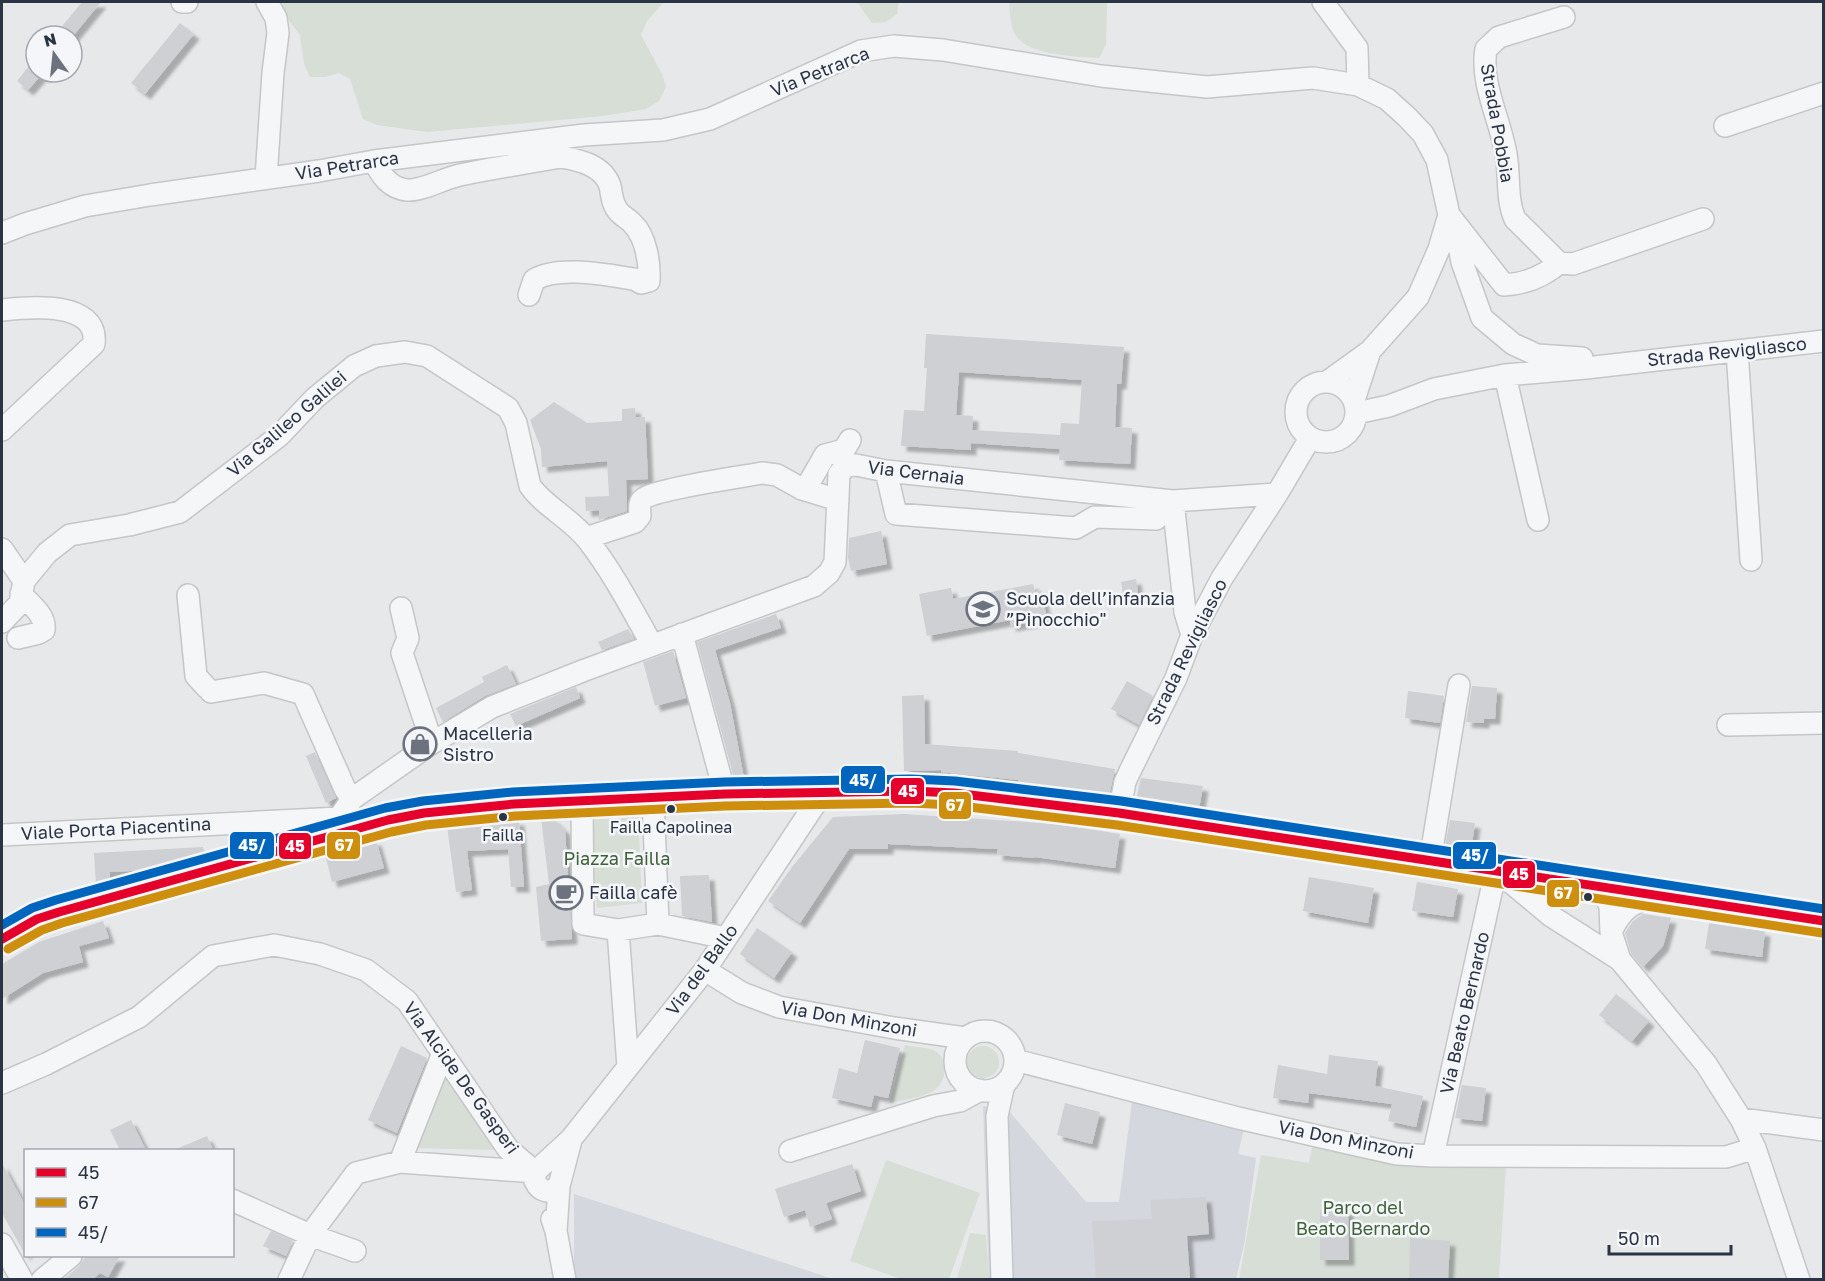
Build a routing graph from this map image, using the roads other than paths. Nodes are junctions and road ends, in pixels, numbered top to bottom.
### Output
1 (182, 2) edge
2 (187, 2) edge
3 (267, 2) edge
4 (1323, 2) edge
5 (1564, 17) dead end
6 (1358, 85) junction
7 (1824, 93) edge
8 (1725, 126) dead end
9 (374, 160) junction
10 (266, 178) junction
11 (1703, 219) dead end
12 (1454, 223) junction
13 (2, 233) edge
14 (1559, 263) junction
15 (530, 295) dead end
16 (2, 310) edge
17 (1824, 341) edge
18 (1370, 351) junction
19 (1737, 351) junction
20 (1630, 362) junction
21 (1505, 375) junction
22 (1327, 382) junction
23 (1355, 407) junction
24 (2, 430) edge
25 (1310, 438) junction
26 (850, 440) dead end
27 (886, 471) junction
28 (805, 490) junction
29 (1277, 494) junction
30 (838, 500) junction
31 (1173, 501) junction
32 (1538, 520) dead end
33 (588, 537) junction
34 (2, 549) edge
35 (1751, 560) dead end
36 (23, 588) junction
37 (188, 595) dead end
38 (401, 608) dead end
39 (2, 621) edge
40 (682, 634) junction
41 (1192, 635) junction
42 (18, 638) dead end
43 (652, 645) junction
44 (1459, 685) dead end
45 (1824, 723) edge
46 (1728, 725) dead end
47 (432, 743) junction
48 (823, 792) junction
49 (725, 794) junction
50 (653, 798) junction
51 (352, 799) junction
52 (582, 801) junction
53 (1116, 812) junction
54 (342, 825) junction
55 (2, 835) edge
56 (1426, 860) junction
57 (1496, 870) junction
58 (1560, 880) junction
59 (1600, 886) junction
60 (1662, 895) junction
61 (1551, 916) junction
62 (1824, 921) edge
63 (658, 924) junction
64 (618, 930) junction
65 (1611, 932) junction
66 (726, 938) junction
67 (2, 939) edge
68 (1620, 960) junction
69 (705, 970) junction
70 (929, 1033) junction
71 (965, 1038) junction
72 (443, 1053) junction
73 (1015, 1060) junction
74 (628, 1067) junction
75 (957, 1067) junction
76 (2, 1083) edge
77 (989, 1088) junction
78 (933, 1106) junction
79 (1741, 1119) junction
80 (1824, 1130) edge
81 (1755, 1148) junction
82 (790, 1151) dead end
83 (1433, 1156) junction
84 (400, 1162) junction
85 (549, 1178) junction
86 (234, 1201) edge
87 (310, 1234) junction
88 (2, 1244) edge
89 (355, 1251) dead end
90 (70, 1257) edge
91 (22, 1280) edge
92 (42, 1280) edge
93 (289, 1280) edge
94 (565, 1280) edge
95 (1002, 1280) edge
96 (1799, 1280) edge

1 - 2 street
3 - 10 street
4 - 6 street
5 - 14 street, Strada Pobbia
6 - 9 street, Via Petrarca
6 - 12 street, Via Petrarca
7 - 8 street
9 - 10 street, Via Petrarca
9 - 15 street
10 - 13 street, Via Petrarca
11 - 14 street
12 - 14 street
12 - 18 street, Via Petrarca
12 - 20 street, Strada Revigliasco
16 - 24 street
17 - 19 street, Strada Revigliasco
18 - 22 street, Via Petrarca
18 - 23 street, Via Petrarca
19 - 20 street, Strada Revigliasco
19 - 35 street
20 - 21 street, Strada Revigliasco
21 - 23 street, Strada Revigliasco
21 - 32 street
22 - 23 street
22 - 25 street
23 - 25 street
25 - 29 street, Strada Revigliasco
26 - 28 street
27 - 30 street, Via Cernaia
27 - 31 street, Via Cernaia
27 - 31 street
28 - 30 street
28 - 33 street
29 - 31 street, Via Cernaia
29 - 41 street, Strada Revigliasco
30 - 40 street, Via Cernaia
31 - 41 street
33 - 36 street, Via Galileo Galilei
33 - 43 street, Via Galileo Galilei
34 - 36 street
36 - 39 street, Via Galileo Galilei
36 - 42 street
37 - 51 street
38 - 47 street
40 - 43 street, Via Cernaia
40 - 49 street
41 - 53 street, Strada Revigliasco
43 - 47 street, Via Cernaia
44 - 56 street
45 - 46 street
47 - 51 street, Via Cernaia
48 - 49 main road
48 - 53 main road
48 - 66 street, Via del Ballo
49 - 50 main road
50 - 52 main road
50 - 63 street
51 - 54 street, Via Cernaia
52 - 54 main road
52 - 64 street
53 - 56 main road
54 - 55 street, Viale Porta Piacentina
54 - 67 main road
56 - 57 main road
57 - 58 main road
57 - 61 street
57 - 83 street, Via Beato Bernardo
58 - 59 main road
58 - 61 street
59 - 60 main road
59 - 65 street
60 - 62 main road
60 - 65 street
61 - 68 street
63 - 64 street
63 - 66 street
64 - 74 street
65 - 68 street
66 - 69 street, Via del Ballo
68 - 79 street
69 - 70 street, Via Don Minzoni
69 - 74 street, Via del Ballo
70 - 71 street, Via Don Minzoni
70 - 75 street
71 - 73 street
71 - 75 street
72 - 76 street, Via Alcide De Gasperi
72 - 84 street
72 - 85 street, Via Alcide De Gasperi
73 - 77 street
73 - 83 street, Via Don Minzoni
74 - 85 street, Via del Ballo
75 - 77 street
75 - 78 street
77 - 78 street
77 - 95 street
78 - 82 street
79 - 80 street
79 - 81 street
81 - 83 street, Via Don Minzoni
81 - 96 street
84 - 85 street
84 - 87 street
85 - 94 street
86 - 87 street
87 - 89 street
87 - 93 street
88 - 91 street
90 - 92 street

